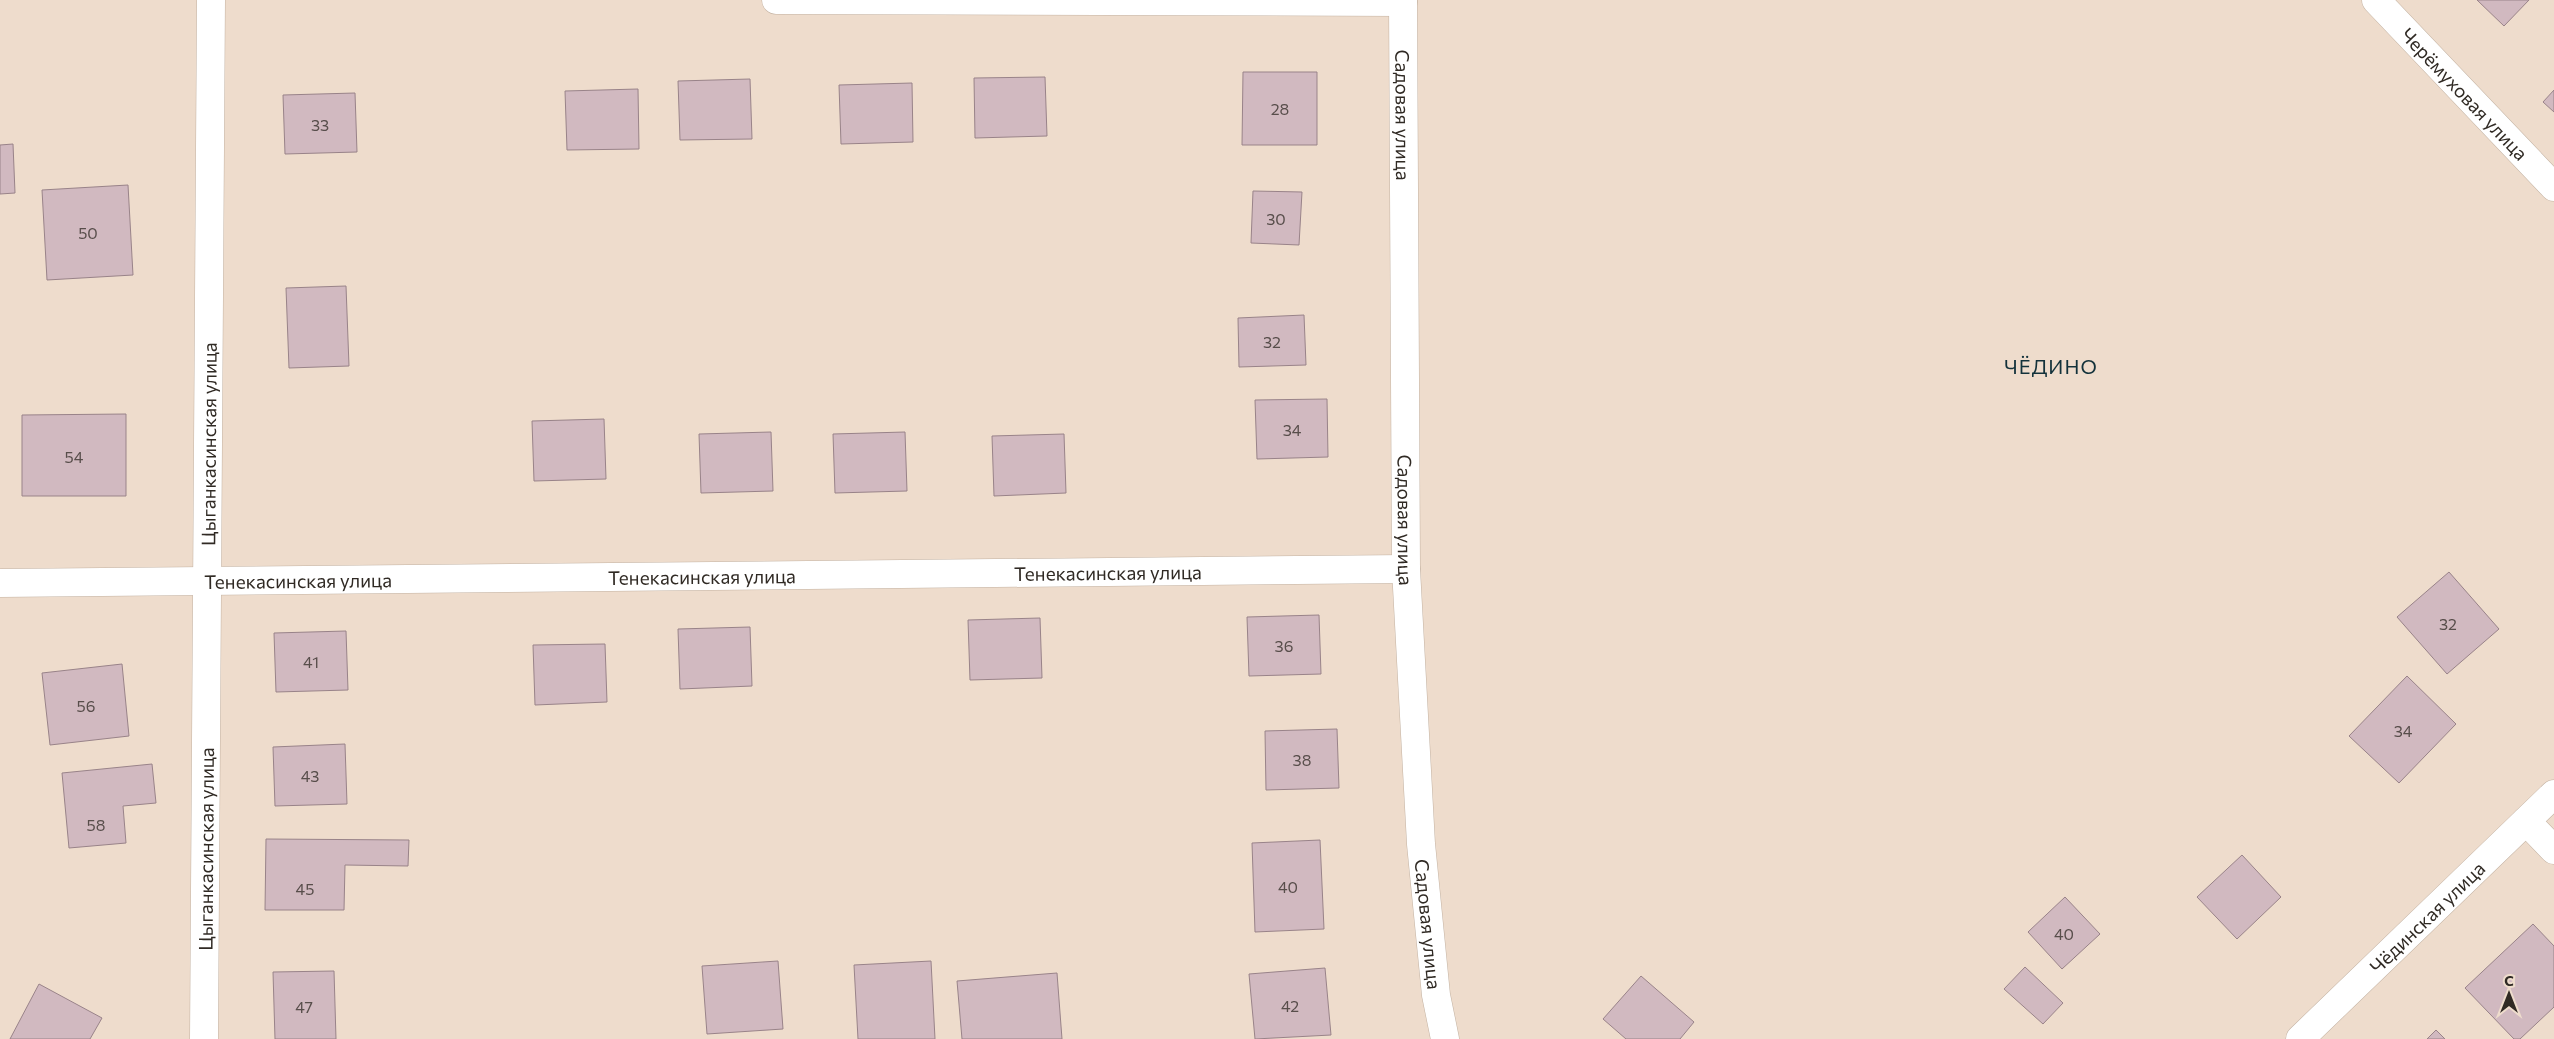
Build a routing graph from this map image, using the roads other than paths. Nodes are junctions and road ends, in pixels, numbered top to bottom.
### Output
1 (211, 0) edge
2 (776, 0) edge
3 (2376, 0) edge
4 (1403, 1) edge
5 (2554, 187) edge
6 (1406, 569) junction
7 (206, 581) junction
8 (0, 583) edge
9 (2554, 794) edge
10 (2526, 821) junction
11 (2554, 850) edge
12 (204, 1039) edge
13 (1445, 1039) edge
14 (2300, 1039) edge

1 - 7 street, Цыганкасинская улица
2 - 4 street
3 - 5 street, Черёмуховая улица
4 - 6 street, Садовая улица
6 - 7 street, Тенекасинская улица
6 - 13 street, Садовая улица
7 - 8 street, Тенекасинская улица
7 - 12 street, Цыганкасинская улица
9 - 10 street, Чёдинская улица
10 - 11 street
10 - 14 street, Чёдинская улица

